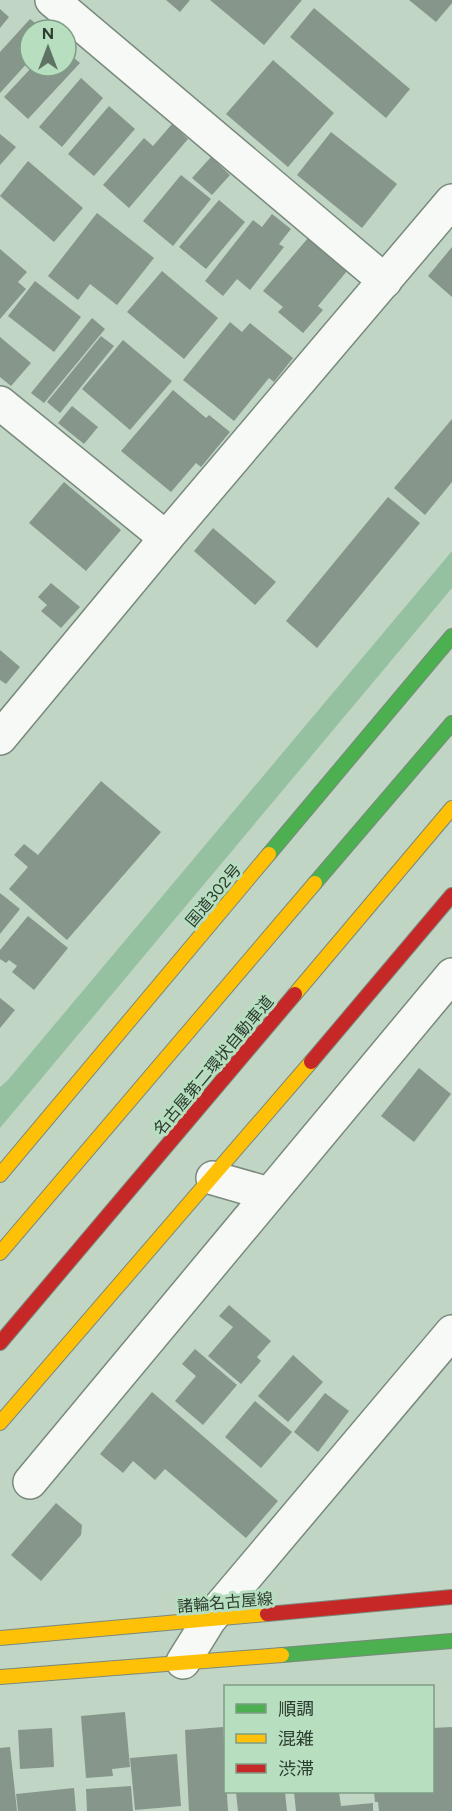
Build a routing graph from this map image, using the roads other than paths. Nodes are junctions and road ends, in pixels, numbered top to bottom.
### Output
1 (52, 0) edge
2 (452, 201) edge
3 (385, 281) junction
4 (0, 403) edge
5 (166, 538) junction
6 (452, 636) edge
7 (452, 723) edge
8 (0, 738) edge
9 (452, 808) edge
10 (452, 895) edge
11 (452, 975) edge
12 (15, 1145) edge
13 (0, 1175) edge
14 (213, 1179) junction
15 (270, 1194) junction
16 (0, 1253) edge
17 (452, 1332) edge
18 (0, 1343) edge
19 (0, 1423) edge
20 (30, 1482) dead end
21 (452, 1597) edge
22 (209, 1620) junction
23 (0, 1638) edge
24 (452, 1641) edge
25 (183, 1662) junction
26 (0, 1677) edge

1 - 3 street
2 - 3 street
3 - 5 street
4 - 5 street
5 - 8 street
6 - 12 main road, 国道302号
7 - 16 main road
9 - 18 main road, 名古屋第二環状自動車道
10 - 14 main road
11 - 15 street
12 - 13 main road, 国道302号
14 - 15 street
14 - 19 main road
15 - 20 street
17 - 22 street
21 - 22 main road, 諸輪名古屋線
22 - 23 main road, 諸輪名古屋線
22 - 25 street
24 - 25 main road
25 - 26 main road

